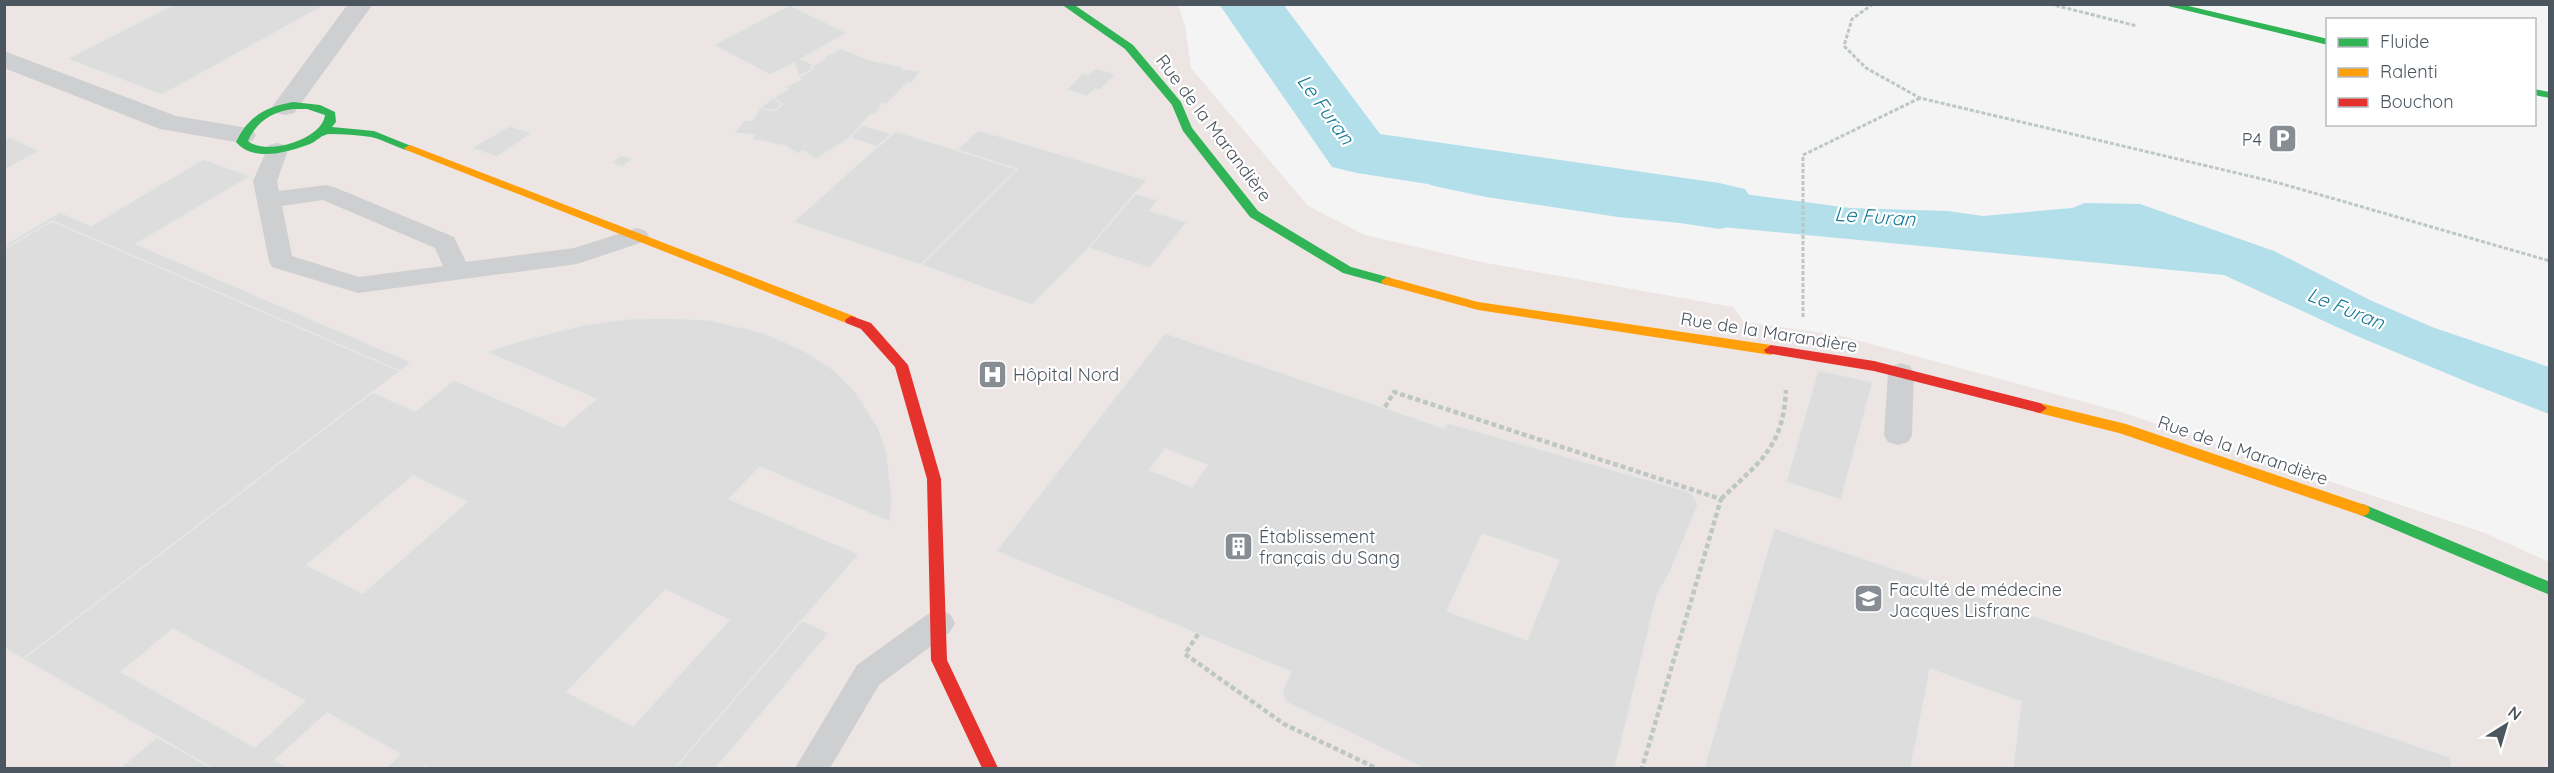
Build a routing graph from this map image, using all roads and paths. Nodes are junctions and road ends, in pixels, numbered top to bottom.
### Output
1 (361, 4) edge
2 (1066, 4) edge
3 (1873, 4) edge
4 (2165, 4) edge
5 (2326, 42) edge
6 (4, 60) edge
7 (1920, 98) junction
8 (285, 107) junction
9 (324, 130) junction
10 (242, 135) junction
11 (277, 150) junction
12 (269, 200) junction
13 (637, 236) junction
14 (2550, 261) edge
15 (458, 272) junction
16 (1803, 313) dead end
17 (1775, 351) junction
18 (1900, 373) junction
19 (1385, 407) dead end
20 (1899, 435) dead end
21 (1721, 499) junction
22 (2550, 590) edge
23 (939, 623) junction
24 (1198, 634) dead end
25 (812, 768) edge
26 (990, 768) edge
27 (1376, 768) edge
28 (1642, 768) edge

1 - 8 street
2 - 17 street, Rue de la Marandière
3 - 7 path
4 - 5 street
6 - 10 street
7 - 14 path
7 - 16 path
8 - 9 street
8 - 10 street
9 - 11 street
9 - 13 street
10 - 11 street
11 - 12 lane
12 - 15 lane
12 - 15 lane
13 - 15 lane
13 - 23 street
17 - 18 street, Rue de la Marandière
17 - 21 path
18 - 20 lane
18 - 22 street, Rue de la Marandière
19 - 21 path
21 - 28 path
23 - 25 lane
23 - 26 street
24 - 27 path

